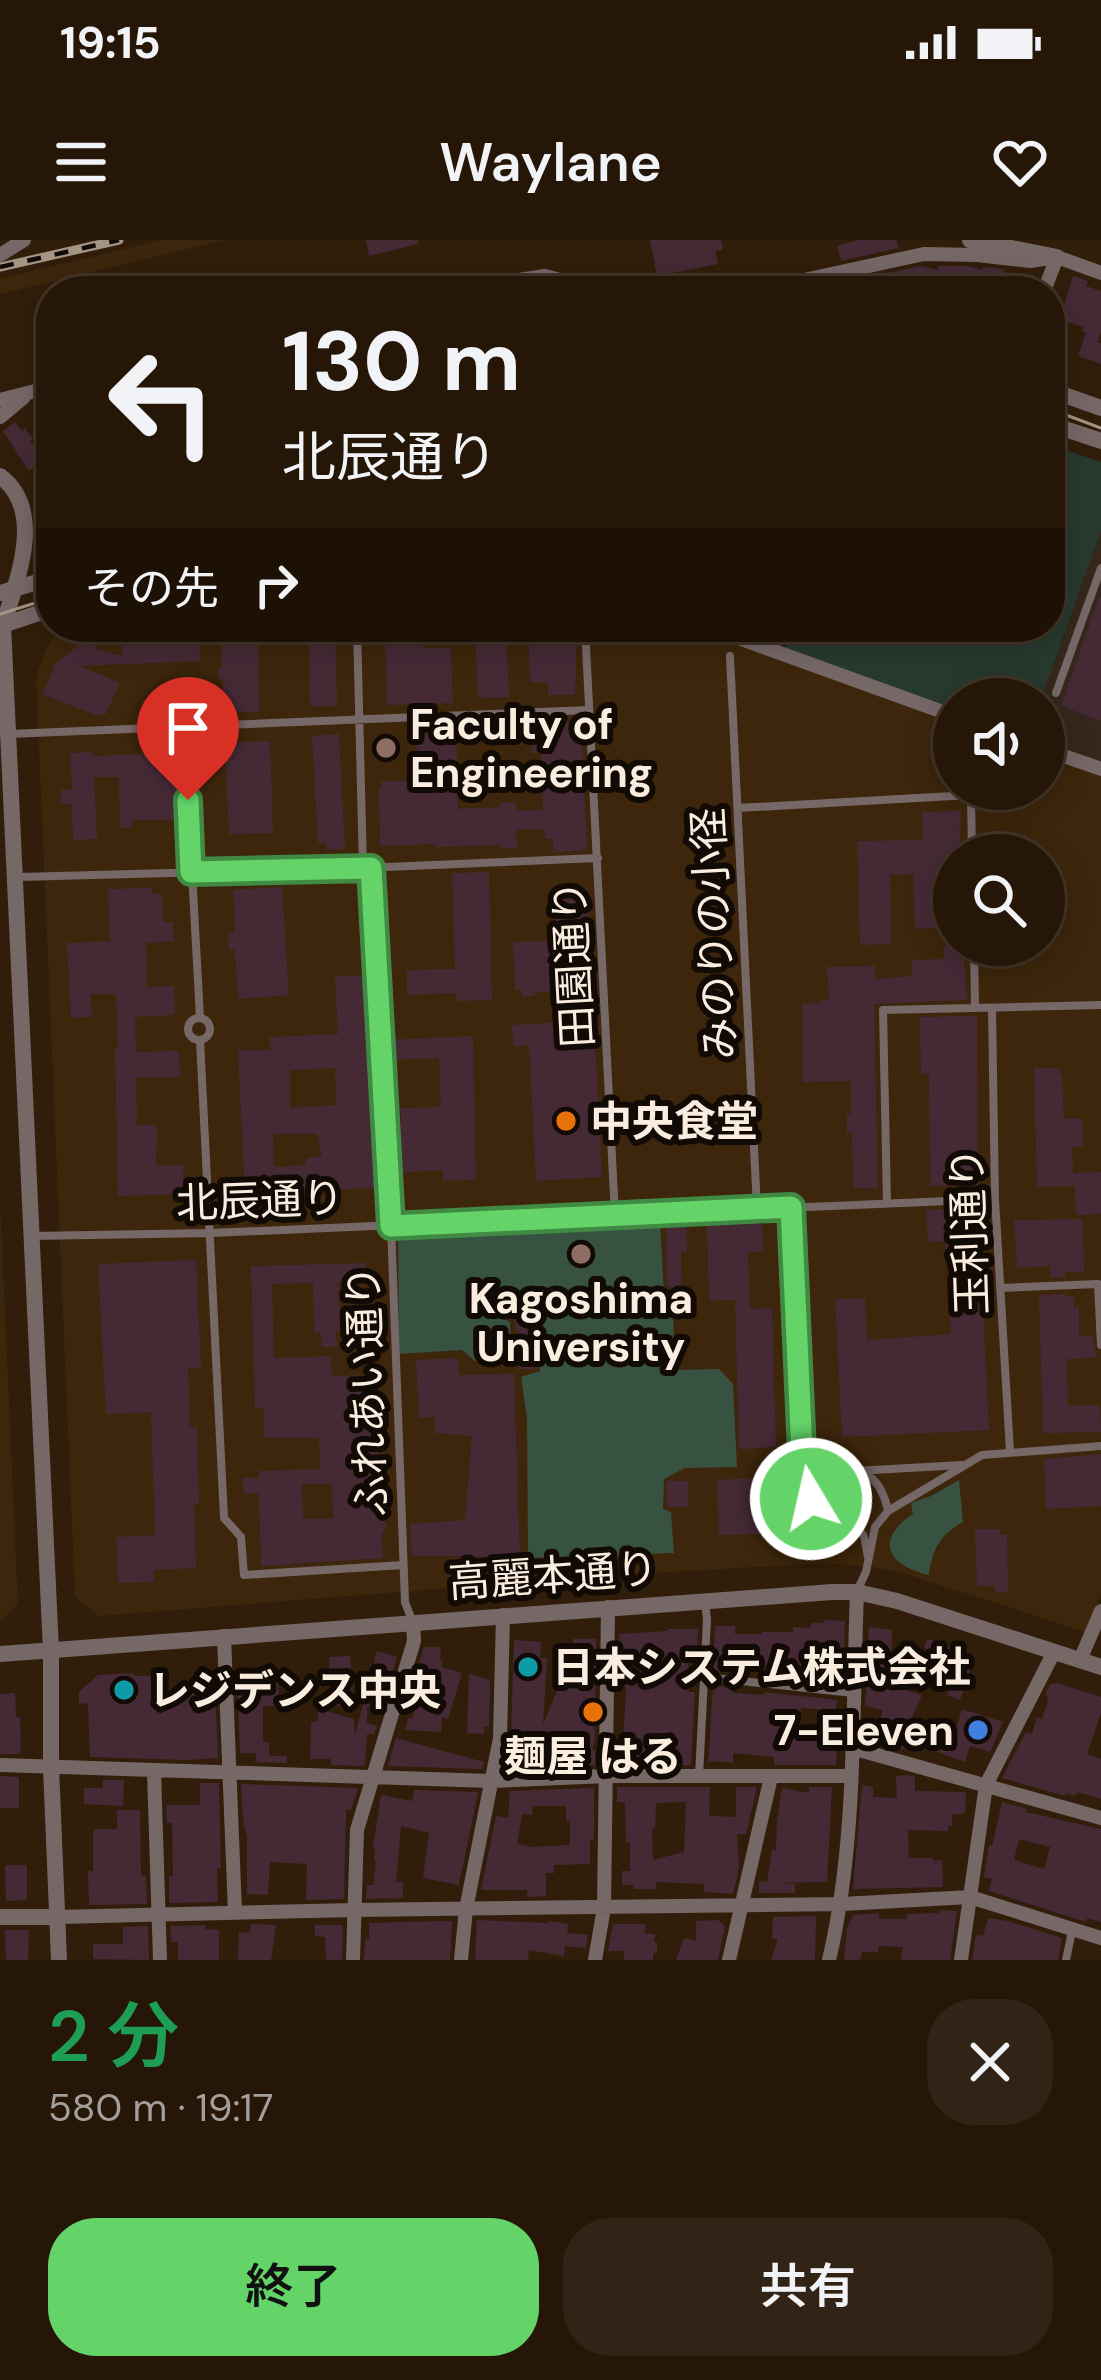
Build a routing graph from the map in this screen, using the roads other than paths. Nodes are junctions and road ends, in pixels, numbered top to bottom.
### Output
1 (24, 240) edge
2 (970, 240) edge
3 (0, 255) edge
4 (1057, 256) junction
5 (1101, 273) edge
6 (823, 276) edge
7 (1050, 276) edge
8 (36, 391) edge
9 (31, 392) junction
10 (1065, 395) edge
11 (0, 400) edge
12 (1101, 408) edge
13 (0, 417) edge
14 (1065, 429) edge
15 (1101, 441) edge
16 (0, 476) edge
17 (1101, 568) edge
18 (36, 582) edge
19 (7, 591) edge
20 (36, 614) edge
21 (1, 625) edge
22 (357, 642) edge
23 (586, 642) edge
24 (749, 642) edge
25 (730, 656) dead end
26 (1062, 678) edge
27 (933, 708) edge
28 (589, 710) junction
29 (358, 720) junction
30 (184, 728) junction
31 (8, 734) junction
32 (1065, 757) edge
33 (1101, 770) edge
34 (738, 808) junction
35 (972, 834) edge
36 (598, 859) junction
37 (367, 868) junction
38 (191, 872) junction
39 (14, 877) junction
40 (974, 966) edge
41 (1101, 1005) edge
42 (975, 1008) junction
43 (992, 1008) junction
44 (995, 1199) junction
45 (887, 1203) junction
46 (791, 1207) junction
47 (757, 1209) junction
48 (615, 1216) junction
49 (391, 1226) junction
50 (211, 1233) junction
51 (29, 1236) junction
52 (1000, 1288) junction
53 (1101, 1345) edge
54 (1101, 1446) edge
55 (1010, 1451) junction
56 (966, 1465) junction
57 (855, 1472) junction
58 (803, 1475) junction
59 (888, 1511) junction
60 (868, 1556) junction
61 (404, 1564) junction
62 (857, 1592) junction
63 (705, 1600) junction
64 (608, 1607) junction
65 (1101, 1611) edge
66 (503, 1616) junction
67 (413, 1622) junction
68 (224, 1636) junction
69 (51, 1651) junction
70 (1054, 1652) junction
71 (0, 1654) edge
72 (1080, 1660) junction
73 (1101, 1666) edge
74 (704, 1677) junction
75 (853, 1693) junction
76 (852, 1748) junction
77 (0, 1765) edge
78 (51, 1767) junction
79 (154, 1771) junction
80 (231, 1772) junction
81 (374, 1775) junction
82 (608, 1776) junction
83 (699, 1776) junction
84 (850, 1776) junction
85 (771, 1778) junction
86 (491, 1781) junction
87 (986, 1786) junction
88 (1101, 1818) edge
89 (970, 1898) junction
90 (842, 1904) junction
91 (740, 1905) junction
92 (604, 1908) junction
93 (466, 1909) junction
94 (354, 1910) junction
95 (235, 1912) junction
96 (158, 1915) junction
97 (0, 1917) edge
98 (57, 1917) junction
99 (1073, 1929) junction
100 (1101, 1938) edge
101 (59, 1960) edge
102 (160, 1960) edge
103 (353, 1960) edge
104 (460, 1960) edge
105 (595, 1960) edge
106 (729, 1960) edge
107 (829, 1960) edge
108 (961, 1960) edge
109 (1066, 1960) edge

1 - 3 street
2 - 4 street
4 - 5 street
4 - 6 street
4 - 7 street
8 - 9 street
9 - 11 street
9 - 13 street
10 - 12 street
14 - 15 street
16 - 19 street
17 - 26 lane
18 - 19 street
19 - 21 street
20 - 21 street
21 - 31 street
22 - 29 lane, ふれあい通り
23 - 28 lane, 田園通り
24 - 27 street
25 - 34 lane, みのりの小径
28 - 29 lane
28 - 36 lane, 田園通り
29 - 30 lane
29 - 37 lane, ふれあい通り
30 - 31 lane
30 - 38 lane
31 - 39 street
32 - 33 street
34 - 35 lane
34 - 47 lane, みのりの小径
36 - 37 lane
36 - 48 lane, 田園通り
37 - 38 lane
37 - 49 lane, ふれあい通り
38 - 39 lane
38 - 50 lane
39 - 51 street
40 - 42 lane
41 - 43 lane
42 - 43 lane
42 - 45 lane
43 - 44 lane, 玉利通り
44 - 45 lane, 北辰通り
44 - 52 lane, 玉利通り
45 - 46 lane, 北辰通り
46 - 47 lane, 北辰通り
46 - 58 lane
47 - 48 lane, 北辰通り
48 - 49 lane, 北辰通り
49 - 50 lane, 北辰通り
49 - 61 lane, ふれあい通り
50 - 51 lane, 北辰通り
50 - 61 lane
51 - 69 street
52 - 53 lane
52 - 55 lane, 玉利通り
54 - 55 lane
55 - 56 lane
56 - 57 lane
56 - 59 lane
57 - 58 lane
57 - 59 lane
58 - 60 lane
59 - 60 lane
60 - 62 lane
61 - 67 lane, ふれあい通り
62 - 63 street, 高麗本通り
62 - 70 street, 高麗本通り
62 - 75 street
63 - 64 street, 高麗本通り
63 - 74 lane
64 - 66 street, 高麗本通り
64 - 82 street
65 - 72 street
66 - 67 street, 高麗本通り
66 - 86 street
67 - 68 street, 高麗本通り
67 - 81 street
68 - 69 street, 高麗本通り
68 - 80 street
69 - 71 street, 高麗本通り
69 - 78 street
70 - 72 street, 高麗本通り
70 - 87 street
72 - 73 street, 高麗本通り
74 - 75 lane
74 - 83 lane
75 - 76 street
76 - 84 street
76 - 87 street
77 - 78 street
78 - 79 street
78 - 98 street
79 - 80 street
79 - 96 street
80 - 81 street
80 - 95 street
81 - 86 street
81 - 94 street
82 - 83 street
82 - 86 street
82 - 92 street
83 - 85 street
84 - 85 street
84 - 90 street
85 - 91 street
86 - 93 street
87 - 88 street
87 - 89 street
89 - 90 street
89 - 99 street
89 - 108 street
90 - 91 street
90 - 107 street
91 - 92 street
91 - 106 street
92 - 93 street
92 - 105 street
93 - 94 street
93 - 104 street
94 - 95 street
94 - 103 street
95 - 96 street
96 - 98 street
96 - 102 street
97 - 98 street
98 - 101 street
99 - 100 street
99 - 109 lane

